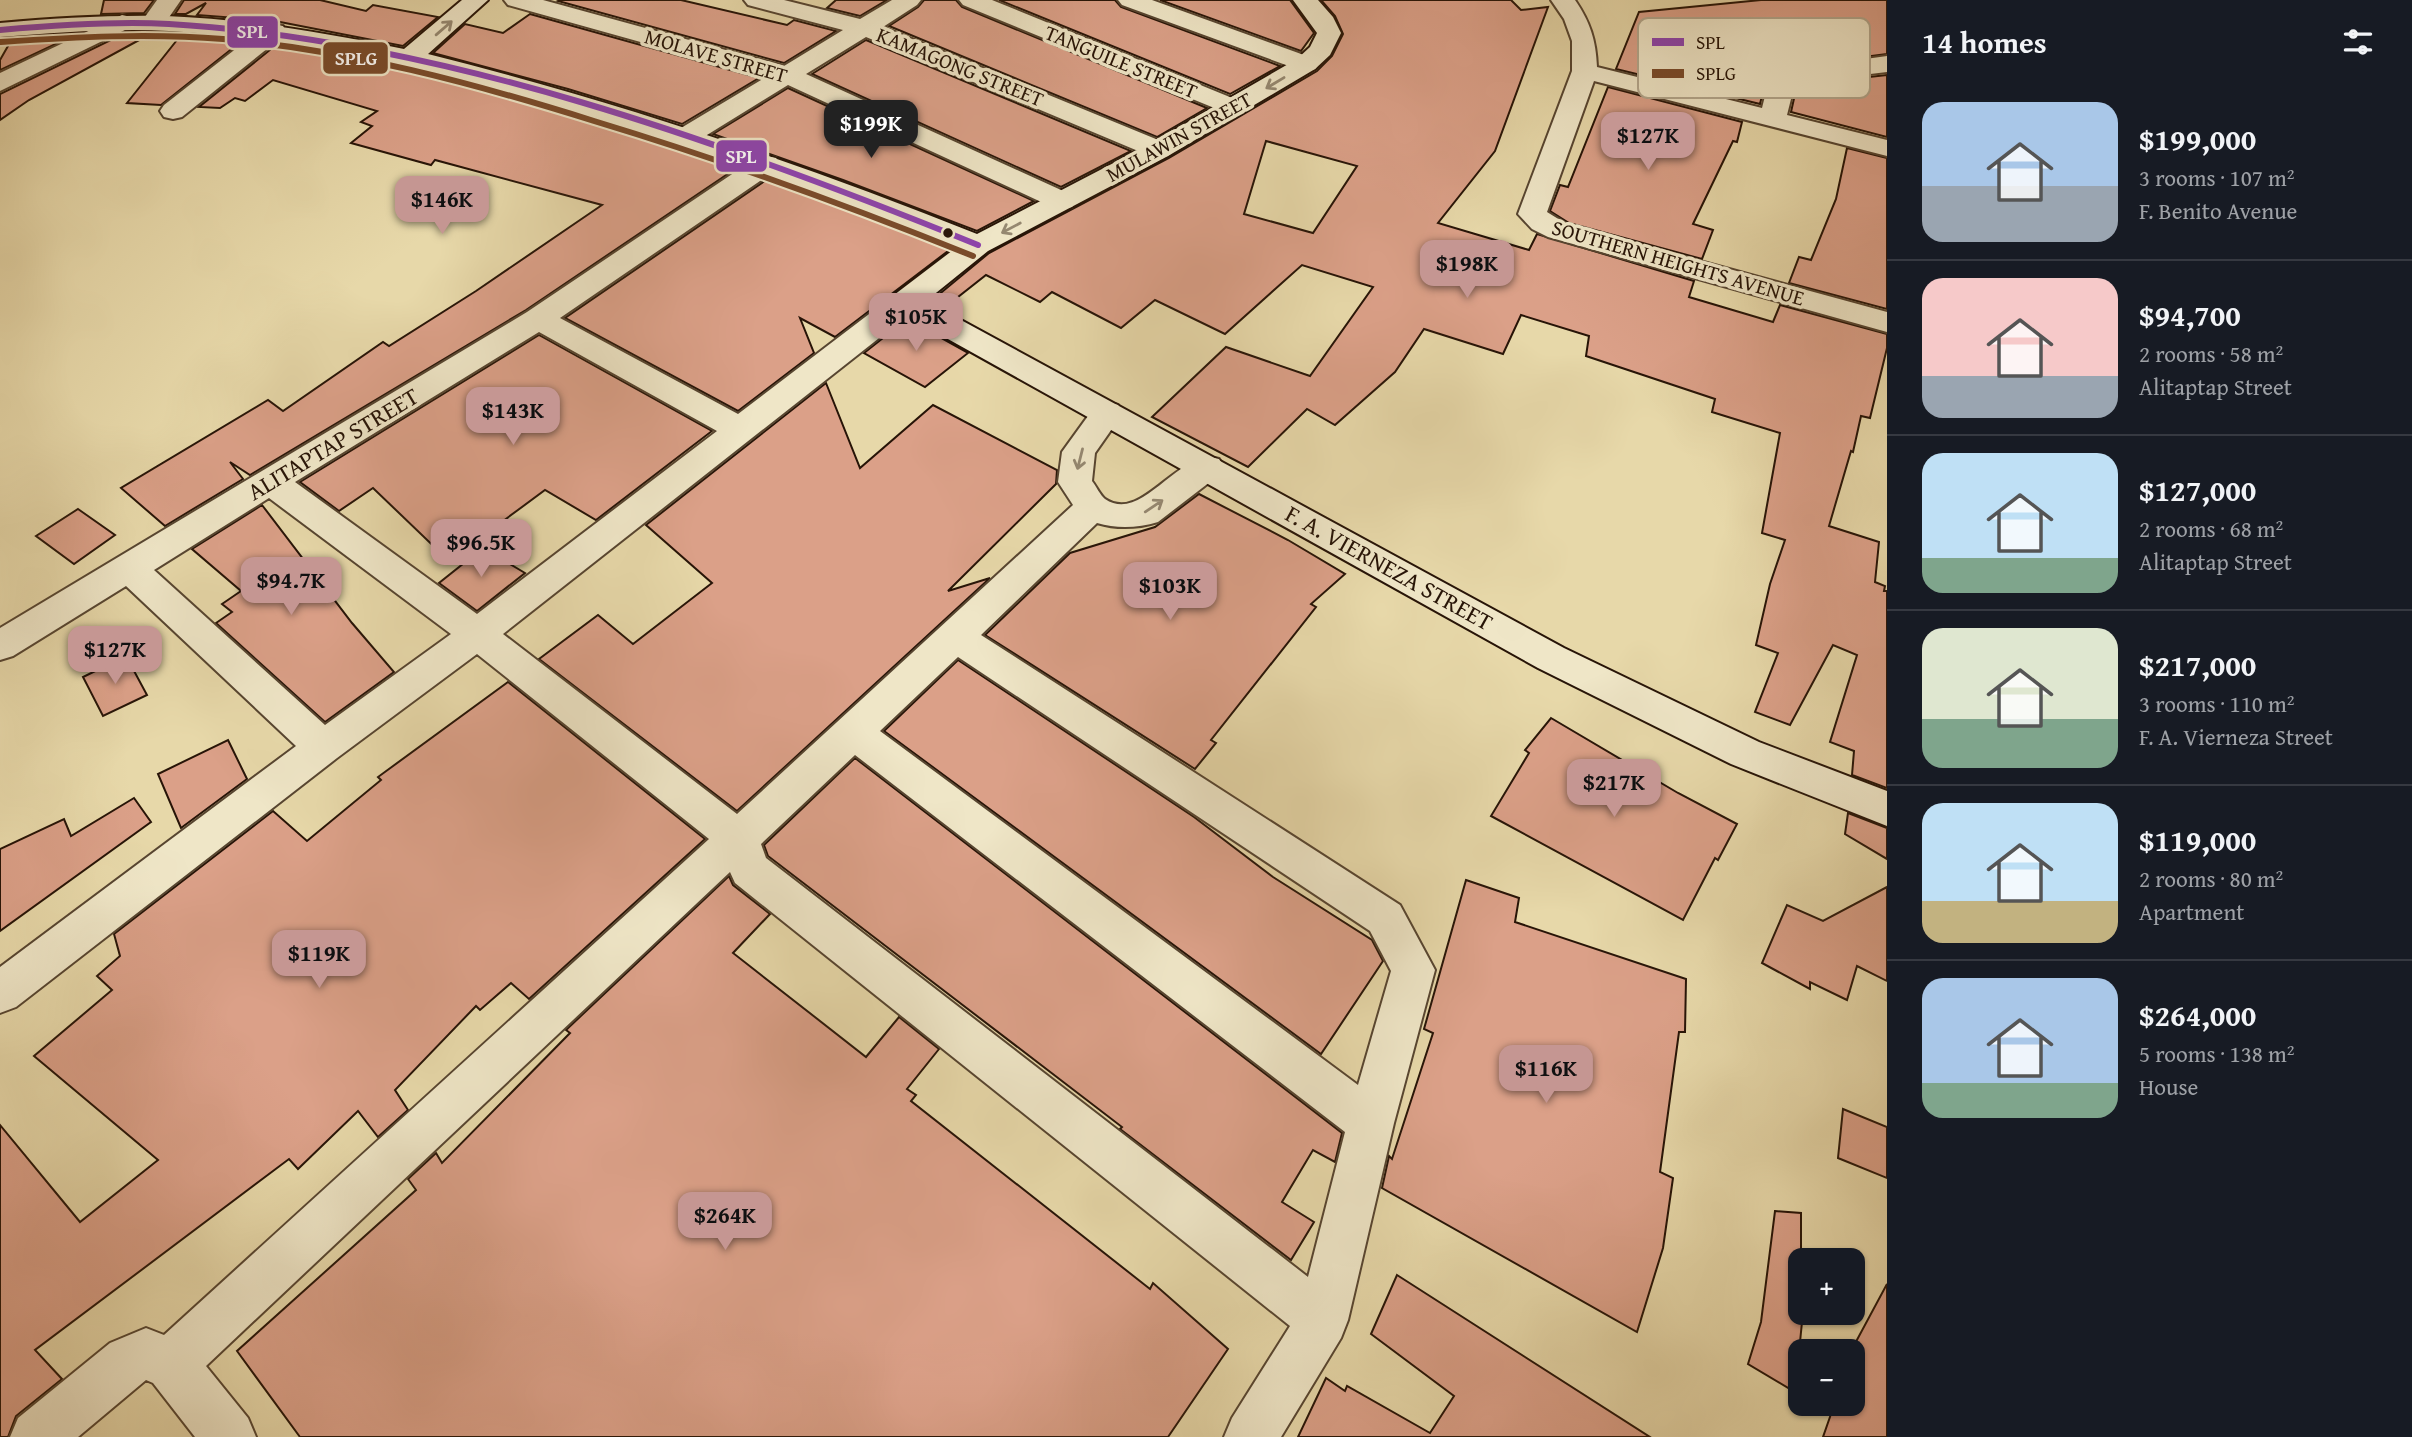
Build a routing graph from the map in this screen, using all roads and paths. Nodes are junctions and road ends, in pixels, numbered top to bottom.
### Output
1 (170, 0) edge
2 (476, 0) edge
3 (516, 0) edge
4 (756, 0) edge
5 (909, 0) edge
6 (971, 0) edge
7 (1130, 0) edge
8 (1305, 0) edge
9 (1563, 0) edge
10 (154, 21) junction
11 (122, 22) junction
12 (865, 28) junction
13 (0, 30) edge
14 (274, 32) junction
15 (411, 56) junction
16 (1306, 64) junction
17 (1585, 71) junction
18 (785, 74) junction
19 (0, 83) edge
20 (1638, 85) edge
21 (1689, 98) edge
22 (1778, 98) edge
23 (1233, 107) junction
24 (173, 111) dead end
25 (1773, 120) junction
26 (685, 137) junction
27 (1887, 148) edge
28 (1158, 150) junction
29 (766, 164) junction
30 (1062, 201) junction
31 (978, 245) junction
32 (905, 302) junction
33 (538, 319) junction
34 (1887, 322) edge
35 (1107, 414) junction
36 (741, 430) junction
37 (1207, 467) junction
38 (271, 482) junction
39 (1092, 507) junction
40 (129, 568) junction
41 (477, 634) junction
42 (956, 637) junction
43 (0, 646) edge
44 (853, 732) junction
45 (323, 747) junction
46 (1887, 809) edge
47 (738, 838) junction
48 (0, 993) edge
49 (1371, 1123) junction
50 (1323, 1320) junction
51 (171, 1364) junction
52 (37, 1437) edge
53 (229, 1437) edge
54 (1251, 1437) edge

1 - 10 street
15 -> 2 street
3 - 18 street, MOLAVE STREET
4 - 12 street, KAMAGONG STREET
5 - 12 street
6 - 23 street, TANGUILE STREET
7 - 16 street
8 - 16 street, MULAWIN STREET
9 - 17 street, SOUTHERN HEIGHTS AVENUE
10 - 11 street
10 - 14 street
11 - 13 street
11 - 19 street
12 - 18 street
12 - 28 street, KAMAGONG STREET
14 - 15 street
14 - 24 street
15 - 26 street
16 -> 23 street, MULAWIN STREET
17 - 20 street
17 - 34 street, SOUTHERN HEIGHTS AVENUE
18 - 26 street
18 - 30 street, MOLAVE STREET
21 - 25 street
22 - 25 street
23 - 28 street, MULAWIN STREET
25 - 27 street
26 - 29 street
28 - 30 street, MULAWIN STREET
29 - 31 street
29 - 33 street, ALITAPTAP STREET
30 -> 31 street, MULAWIN STREET
31 - 32 street, MULAWIN STREET
32 - 35 street, F. A. VIERNEZA STREET
32 - 36 street, MULAWIN STREET
33 - 36 street
33 - 38 street, ALITAPTAP STREET
35 - 37 street, F. A. VIERNEZA STREET
35 -> 39 street
36 - 41 street, MULAWIN STREET
39 -> 37 street
37 - 46 street, F. A. VIERNEZA STREET
38 - 40 street, ALITAPTAP STREET
38 - 41 street
39 - 42 street
40 - 43 street, ALITAPTAP STREET
40 - 45 street
41 - 45 street, MULAWIN STREET
41 - 47 street
42 - 44 street
42 - 49 street
44 - 47 street
44 - 49 street
45 - 48 street, MULAWIN STREET
47 - 50 street
47 - 51 street
49 - 50 street
50 - 54 street
51 - 52 street
51 - 53 street

